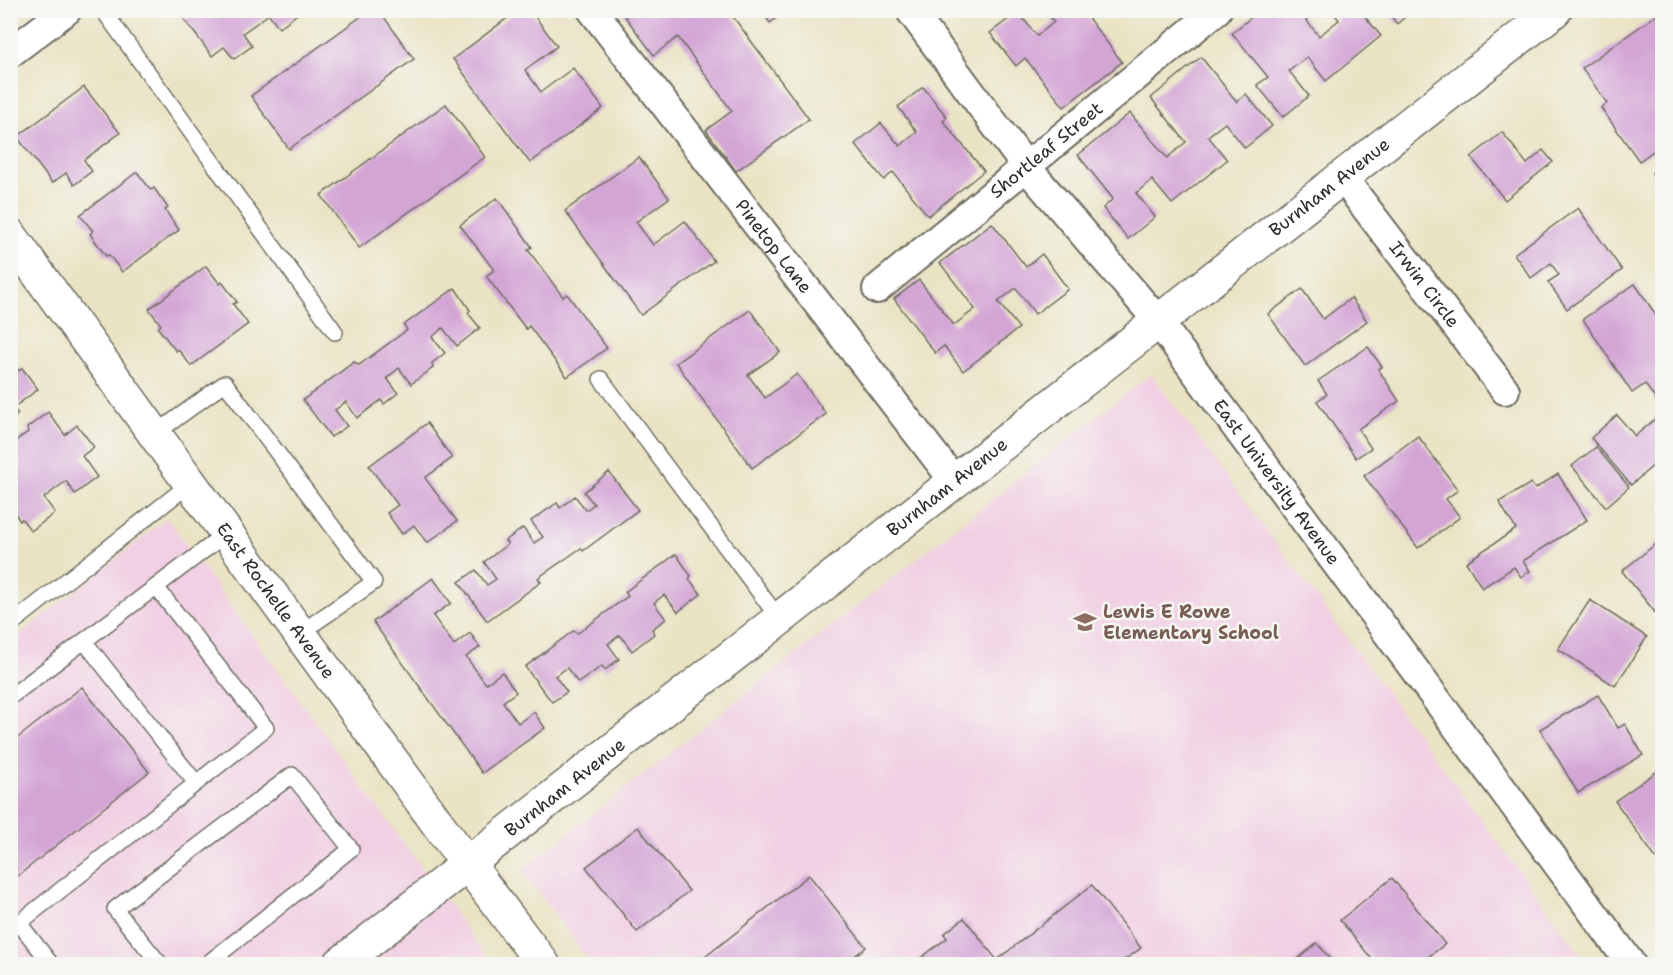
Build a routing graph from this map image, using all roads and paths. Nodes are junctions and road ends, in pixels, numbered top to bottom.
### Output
1 (67, 10) edge
2 (103, 10) edge
3 (592, 10) edge
4 (909, 10) edge
5 (1217, 10) edge
6 (1555, 10) edge
7 (10, 53) edge
8 (1027, 168) junction
9 (1343, 178) junction
10 (10, 235) edge
11 (877, 289) dead end
12 (1158, 321) junction
13 (335, 332) dead end
14 (601, 380) dead end
15 (1505, 390) dead end
16 (155, 434) junction
17 (955, 482) junction
18 (191, 483) junction
19 (227, 533) junction
20 (156, 587) junction
21 (780, 620) junction
22 (10, 625) edge
23 (300, 633) junction
24 (84, 641) junction
25 (10, 697) edge
26 (196, 783) junction
27 (468, 865) junction
28 (15, 926) edge
29 (51, 964) edge
30 (160, 964) edge
31 (207, 964) edge
32 (340, 964) edge
33 (543, 964) edge
34 (1631, 964) edge

1 - 7 street
2 - 13 lane
3 - 17 street, Pinetop Lane
4 - 8 street, East University Avenue
5 - 8 street, Shortleaf Street
6 - 9 street, Burnham Avenue
8 - 11 street, Shortleaf Street
8 - 12 street, East University Avenue
9 - 12 street, Burnham Avenue
9 - 15 street, Irwin Circle
10 - 16 street, East Rochelle Avenue
12 - 17 street, Burnham Avenue
12 - 34 street, East University Avenue
14 - 21 lane
16 - 18 street, East Rochelle Avenue
16 - 23 lane
17 - 21 street, Burnham Avenue
18 - 19 street, East Rochelle Avenue
18 - 22 lane
19 - 20 lane
19 - 23 street, East Rochelle Avenue
20 - 24 lane
20 - 26 lane
21 - 27 street, Burnham Avenue
23 - 27 street, East Rochelle Avenue
24 - 25 lane
24 - 26 lane
26 - 28 lane
27 - 32 street, Burnham Avenue
27 - 33 street, East Rochelle Avenue
28 - 29 lane
30 - 31 lane

